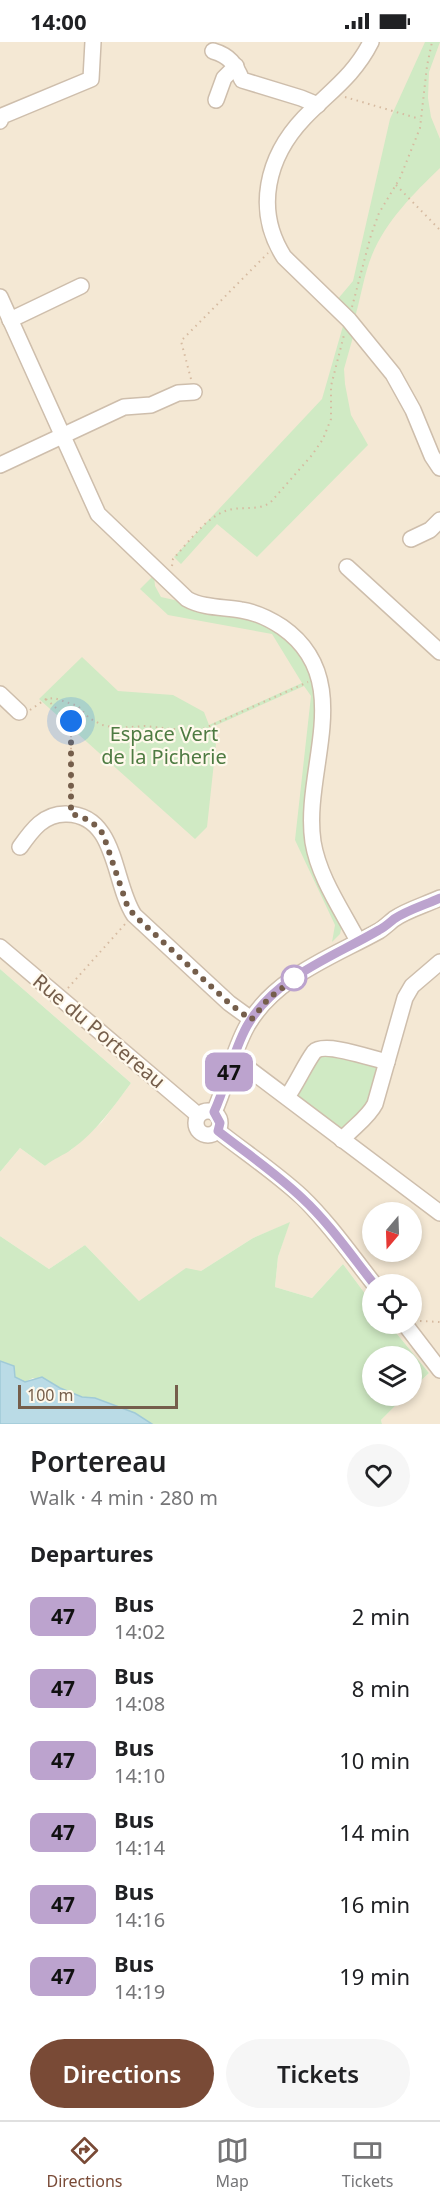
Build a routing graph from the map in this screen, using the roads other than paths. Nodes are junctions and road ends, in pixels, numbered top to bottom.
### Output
1 (93, 42) edge
2 (371, 42) edge
3 (213, 51) dead end
4 (236, 66) junction
5 (216, 100) dead end
6 (318, 105) junction
7 (0, 121) edge
8 (81, 286) dead end
9 (0, 297) edge
10 (10, 320) junction
11 (194, 392) road end
12 (63, 435) junction
13 (437, 458) edge
14 (0, 465) edge
15 (440, 520) edge
16 (411, 539) dead end
17 (347, 567) dead end
18 (440, 652) edge
19 (0, 694) edge
20 (19, 712) road end
21 (20, 847) dead end
22 (440, 898) edge
23 (358, 941) junction
24 (0, 946) edge
25 (440, 962) edge
26 (251, 1020) junction
27 (233, 1060) junction
28 (387, 1062) junction
29 (287, 1097) junction
30 (214, 1112) junction
31 (198, 1115) junction
32 (218, 1131) junction
33 (342, 1140) junction
34 (440, 1213) edge
35 (366, 1274) edge
36 (417, 1334) edge
37 (440, 1370) edge

1 - 7 street
2 - 6 street
3 - 4 street
4 - 5 street
4 - 6 street
6 - 13 street
8 - 10 street
9 - 10 street
10 - 12 street
11 - 12 street
12 - 14 street
12 - 23 street
15 - 16 street
17 - 18 street
19 - 20 street
21 - 26 street
22 - 23 street
23 - 26 street
24 - 31 street, Rue du Portereau
25 - 28 street
26 - 27 street
27 - 29 street
27 - 30 street
28 - 29 street
28 - 33 street
29 - 33 street
30 - 31 street
30 - 32 street
31 - 32 street
32 - 35 street
33 - 34 street
36 - 37 street

